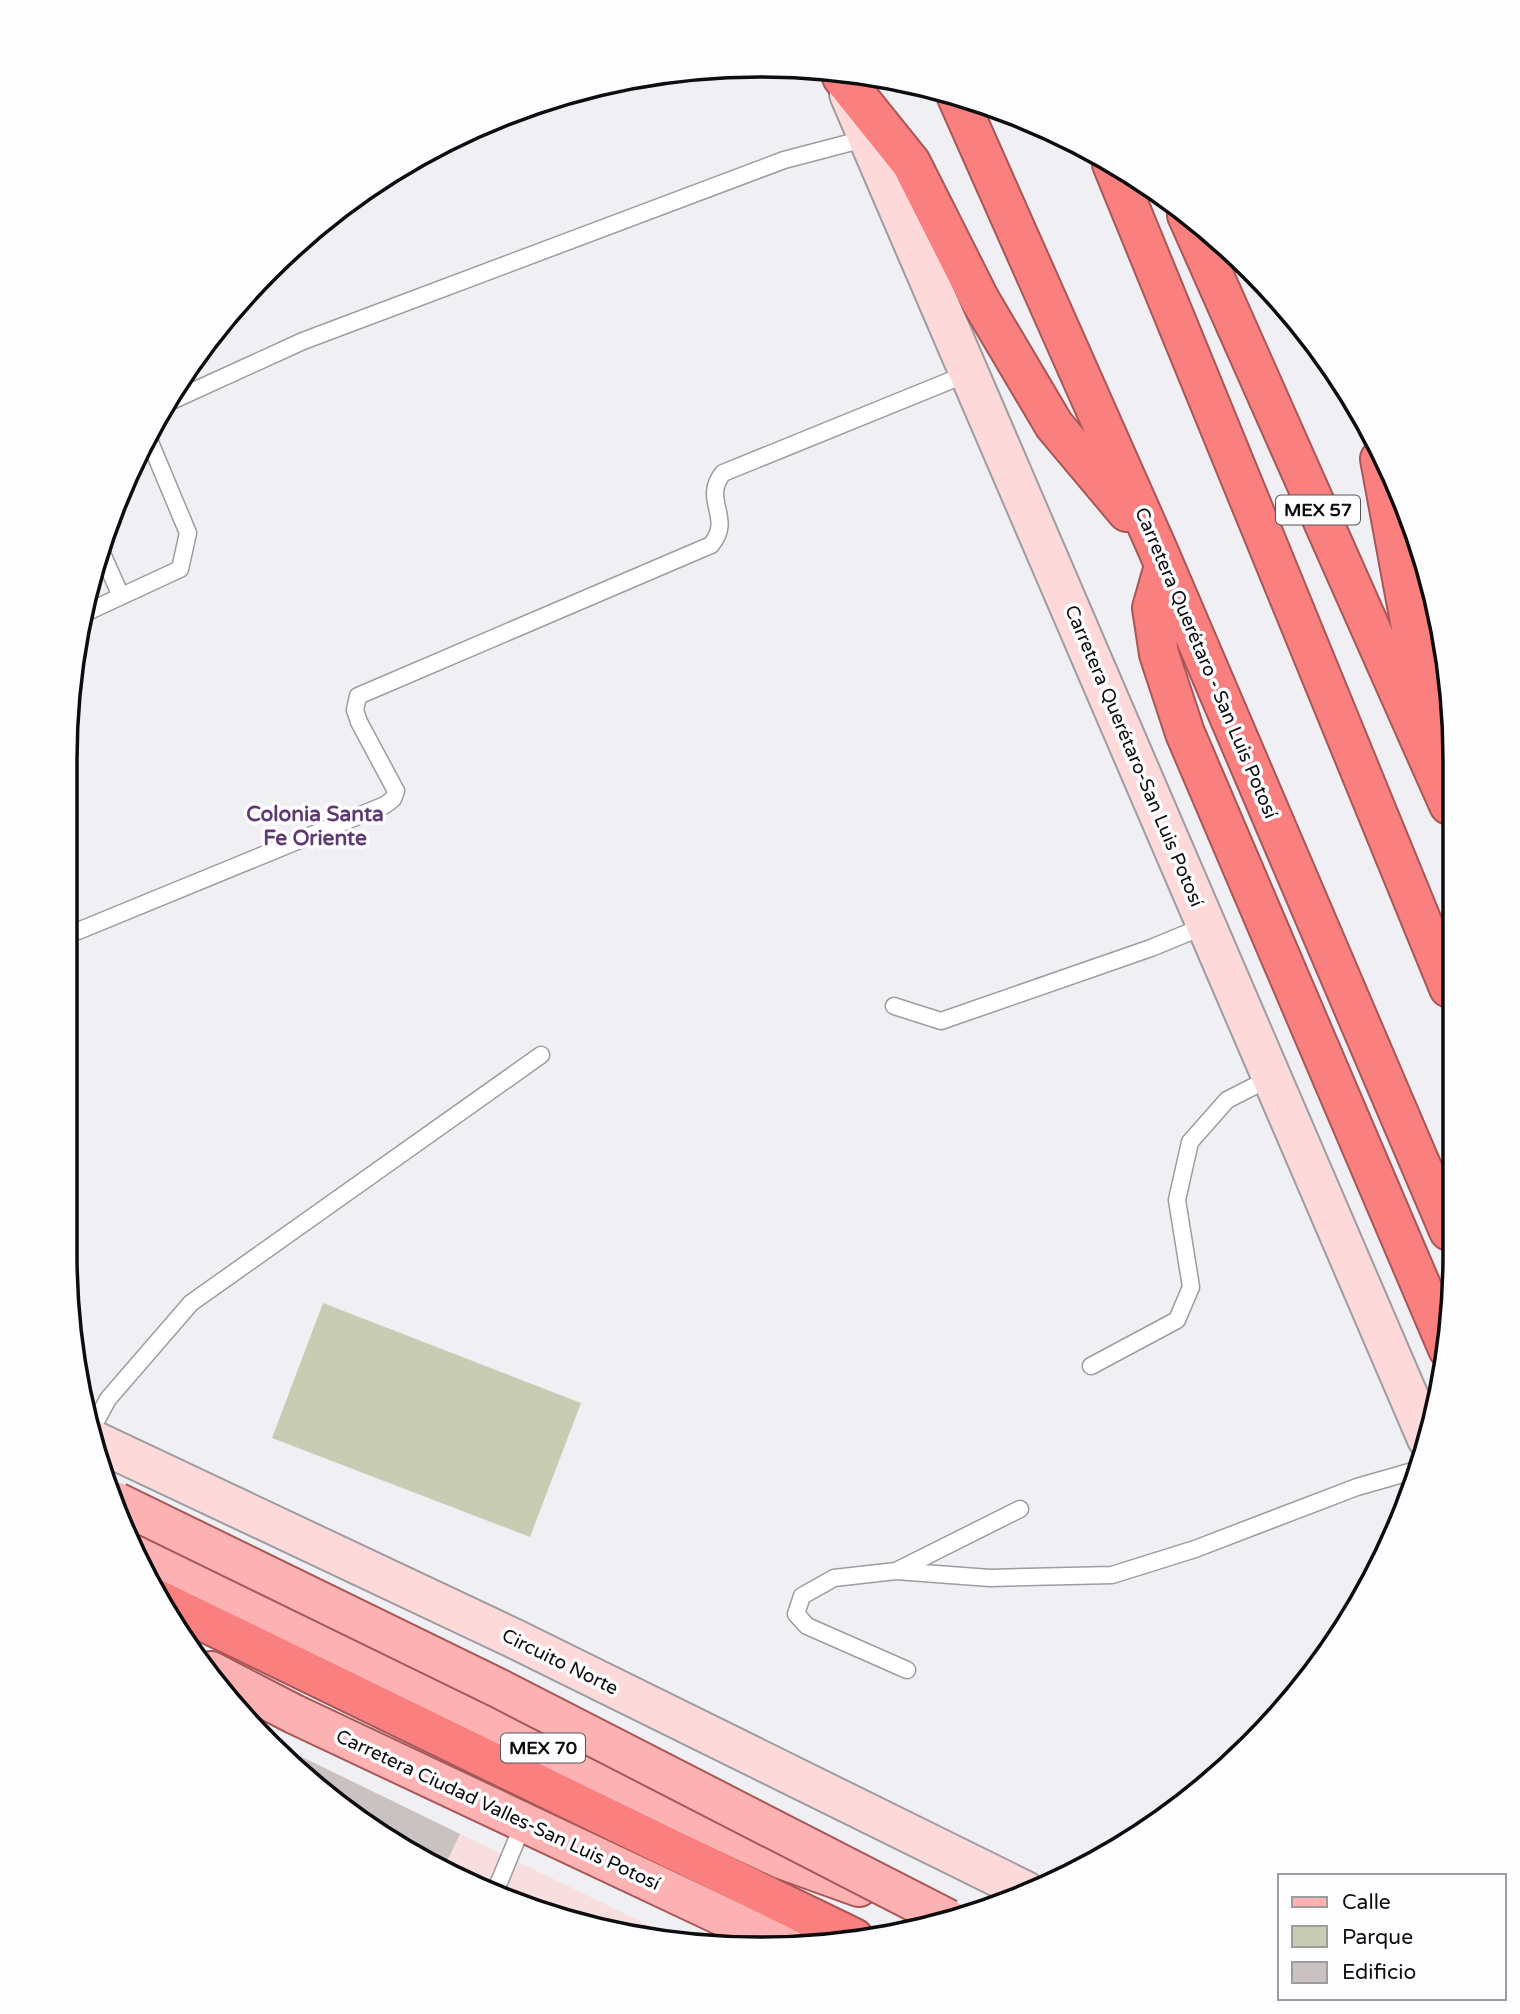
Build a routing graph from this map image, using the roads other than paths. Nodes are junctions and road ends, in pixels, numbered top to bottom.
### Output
1 (844, 82) edge
2 (847, 83) edge
3 (962, 107) edge
4 (868, 138) junction
5 (1118, 179) edge
6 (1195, 234) edge
7 (969, 373) junction
8 (183, 396) edge
9 (152, 448) edge
10 (1385, 486) edge
11 (1161, 557) junction
12 (106, 563) edge
13 (121, 596) junction
14 (94, 609) edge
15 (1443, 785) edge
16 (1443, 791) edge
17 (1207, 925) junction
18 (77, 931) edge
19 (1443, 970) edge
20 (894, 1006) dead end
21 (541, 1055) dead end
22 (1272, 1077) junction
23 (1443, 1217) edge
24 (1439, 1327) edge
25 (1091, 1366) dead end
26 (97, 1419) edge
27 (1421, 1426) edge
28 (104, 1445) edge
29 (1407, 1473) edge
30 (126, 1506) edge
31 (1020, 1509) dead end
32 (149, 1559) edge
33 (896, 1571) junction
34 (177, 1609) edge
35 (907, 1670) dead end
36 (225, 1678) edge
37 (524, 1822) junction
38 (498, 1885) edge
39 (1017, 1887) edge
40 (942, 1913) edge
41 (938, 1914) edge
42 (841, 1932) edge
43 (767, 1937) edge

1 - 4 main road, Carretera Querétaro-San Luis Potosí
2 - 11 highway
3 - 11 highway, Carretera Querétaro - San Luis Potosí
4 - 7 main road, Carretera Querétaro-San Luis Potosí
4 - 8 lane
5 - 19 highway
6 - 16 highway, MEX 57
7 - 17 main road, Carretera Querétaro-San Luis Potosí
7 - 18 lane
9 - 13 lane
10 - 15 highway
11 - 23 highway, Carretera Querétaro - San Luis Potosí
11 - 24 highway
12 - 13 lane
13 - 14 lane
17 - 20 lane
17 - 22 main road, Carretera Querétaro-San Luis Potosí
21 - 26 lane
22 - 25 lane
22 - 27 main road, Carretera Querétaro-San Luis Potosí
28 - 39 main road, Circuito Norte
29 - 33 lane
30 - 41 main road, bridge
31 - 33 lane
32 - 40 main road, MEX 70
33 - 35 lane
34 - 42 highway
36 - 37 main road, Carretera Ciudad Valles-San Luis Potosí
37 - 38 lane
37 - 43 main road, Carretera Ciudad Valles-San Luis Potosí

